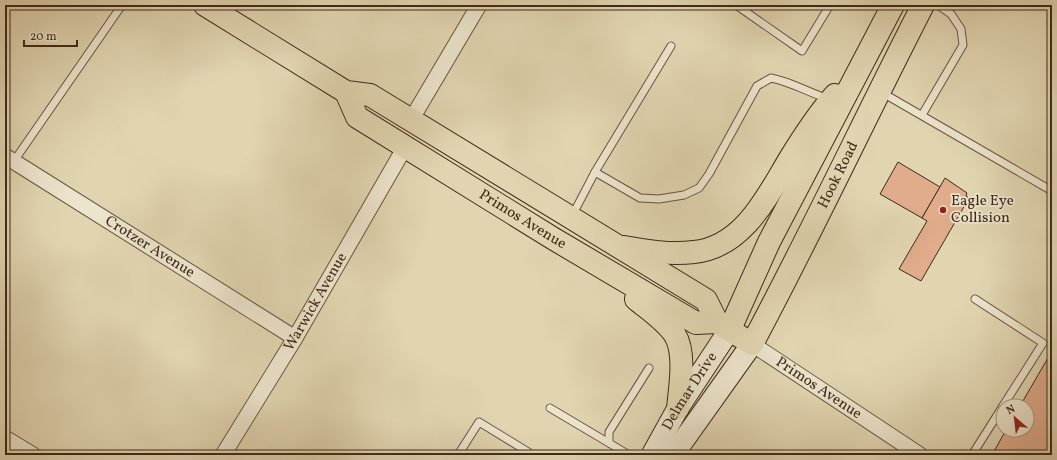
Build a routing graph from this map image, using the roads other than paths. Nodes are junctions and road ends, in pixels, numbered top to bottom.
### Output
1 (122, 5) edge
2 (205, 5) edge
3 (479, 5) edge
4 (736, 5) edge
5 (830, 5) edge
6 (893, 5) edge
7 (923, 5) edge
8 (938, 5) edge
9 (671, 46) dead end
10 (860, 68) junction
11 (879, 91) junction
12 (346, 92) junction
13 (831, 100) junction
14 (922, 116) junction
15 (411, 120) junction
16 (405, 147) junction
17 (9, 159) edge
18 (595, 172) junction
19 (1052, 191) edge
20 (570, 219) junction
21 (612, 244) junction
22 (600, 266) junction
23 (975, 299) dead end
24 (723, 326) junction
25 (295, 338) junction
26 (752, 344) junction
27 (649, 368) dead end
28 (1008, 398) edge
29 (550, 408) dead end
30 (678, 408) junction
31 (995, 419) edge
32 (5, 438) edge
33 (609, 443) junction
34 (33, 455) edge
35 (223, 455) edge
36 (458, 455) edge
37 (533, 455) edge
38 (629, 455) edge
39 (652, 455) edge
40 (673, 455) edge
41 (920, 455) edge
42 (972, 455) edge

1 - 17 lane
2 - 12 main road, Primos Avenue
3 - 15 street
4 - 5 lane
6 - 10 main road, Hook Road
7 - 11 main road, Hook Road
8 - 14 lane
9 - 18 lane
10 - 13 main road
10 - 24 main road, Hook Road
11 - 14 lane
11 - 26 main road, Hook Road
12 - 15 main road, Primos Avenue
12 - 16 main road, Primos Avenue
13 - 18 lane
13 - 21 main road
14 - 19 lane
15 - 20 main road, Primos Avenue
16 - 22 main road, Primos Avenue
16 - 25 street, Warwick Avenue
17 - 25 street, Crotzer Avenue
18 - 20 lane
20 - 21 main road, Primos Avenue
21 - 24 main road, Primos Avenue
22 - 24 main road, Primos Avenue
22 - 30 main road
23 - 28 lane
24 - 26 main road, Primos Avenue
24 - 30 street, Delmar Drive
25 - 35 street, Warwick Avenue
26 - 40 street, Delmar Drive
26 - 41 street, Primos Avenue
27 - 33 lane
29 - 33 lane
30 - 39 street, Delmar Drive
31 - 42 lane
32 - 34 street
33 - 38 lane
36 - 37 lane

